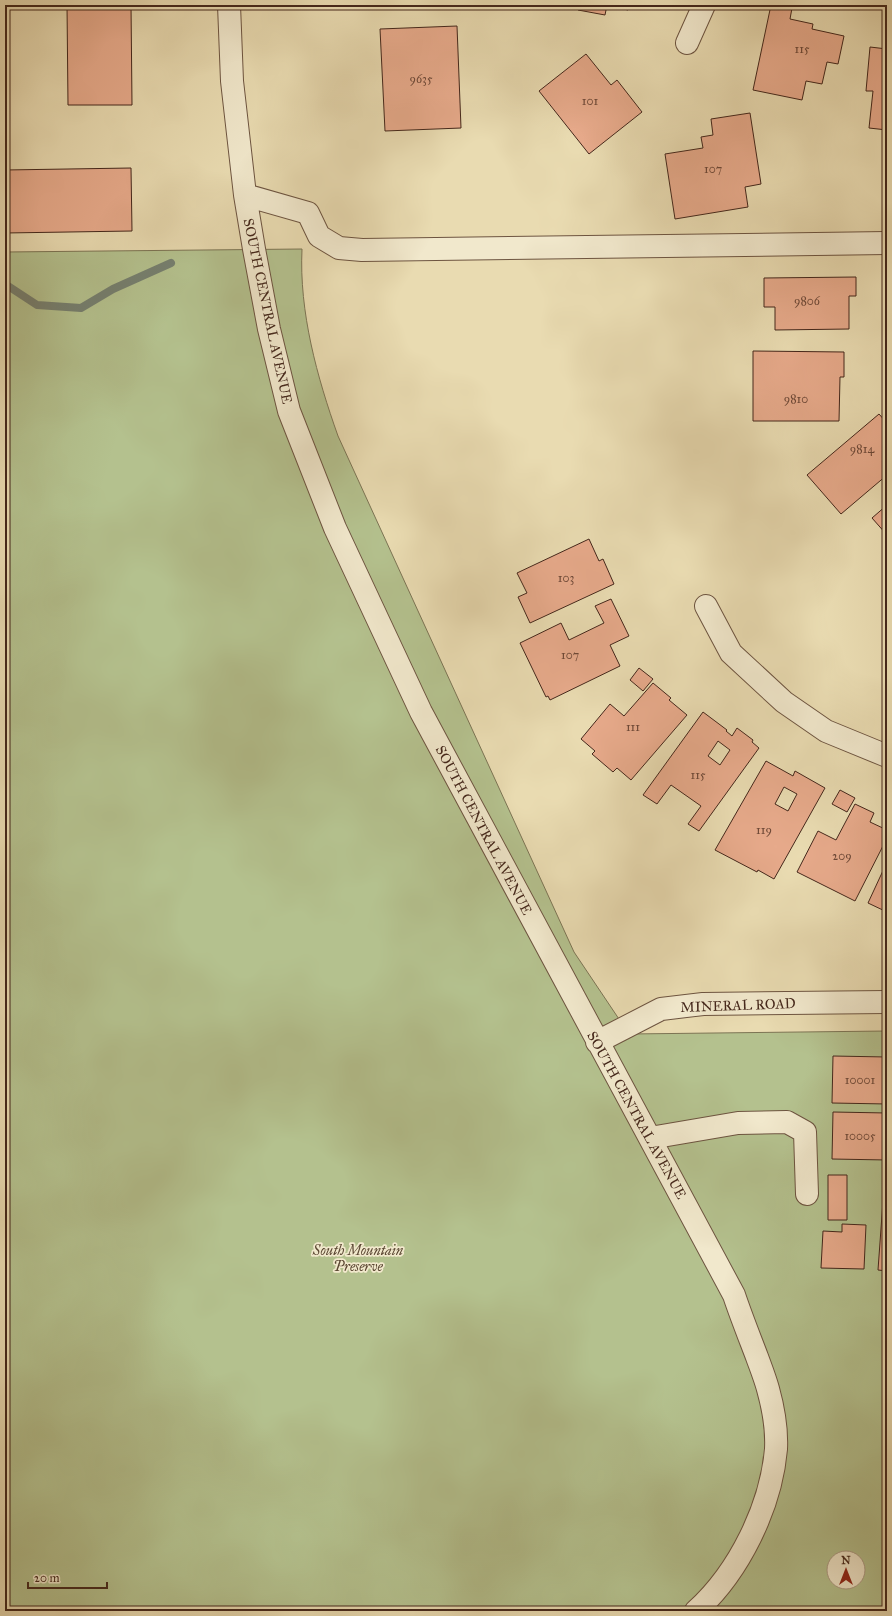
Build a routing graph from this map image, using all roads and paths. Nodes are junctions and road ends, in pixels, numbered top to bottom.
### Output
1 (229, 5) edge
2 (704, 5) edge
3 (687, 43) dead end
4 (245, 196) junction
5 (887, 243) edge
6 (706, 606) dead end
7 (887, 756) edge
8 (887, 1002) edge
9 (597, 1042) junction
10 (650, 1138) junction
11 (807, 1194) dead end
12 (696, 1611) edge

1 - 4 street, SOUTH CENTRAL AVENUE
2 - 3 street
4 - 5 street
4 - 9 street, SOUTH CENTRAL AVENUE
6 - 7 street
8 - 9 street, MINERAL ROAD
9 - 10 street, SOUTH CENTRAL AVENUE
10 - 11 street
10 - 12 street, SOUTH CENTRAL AVENUE

